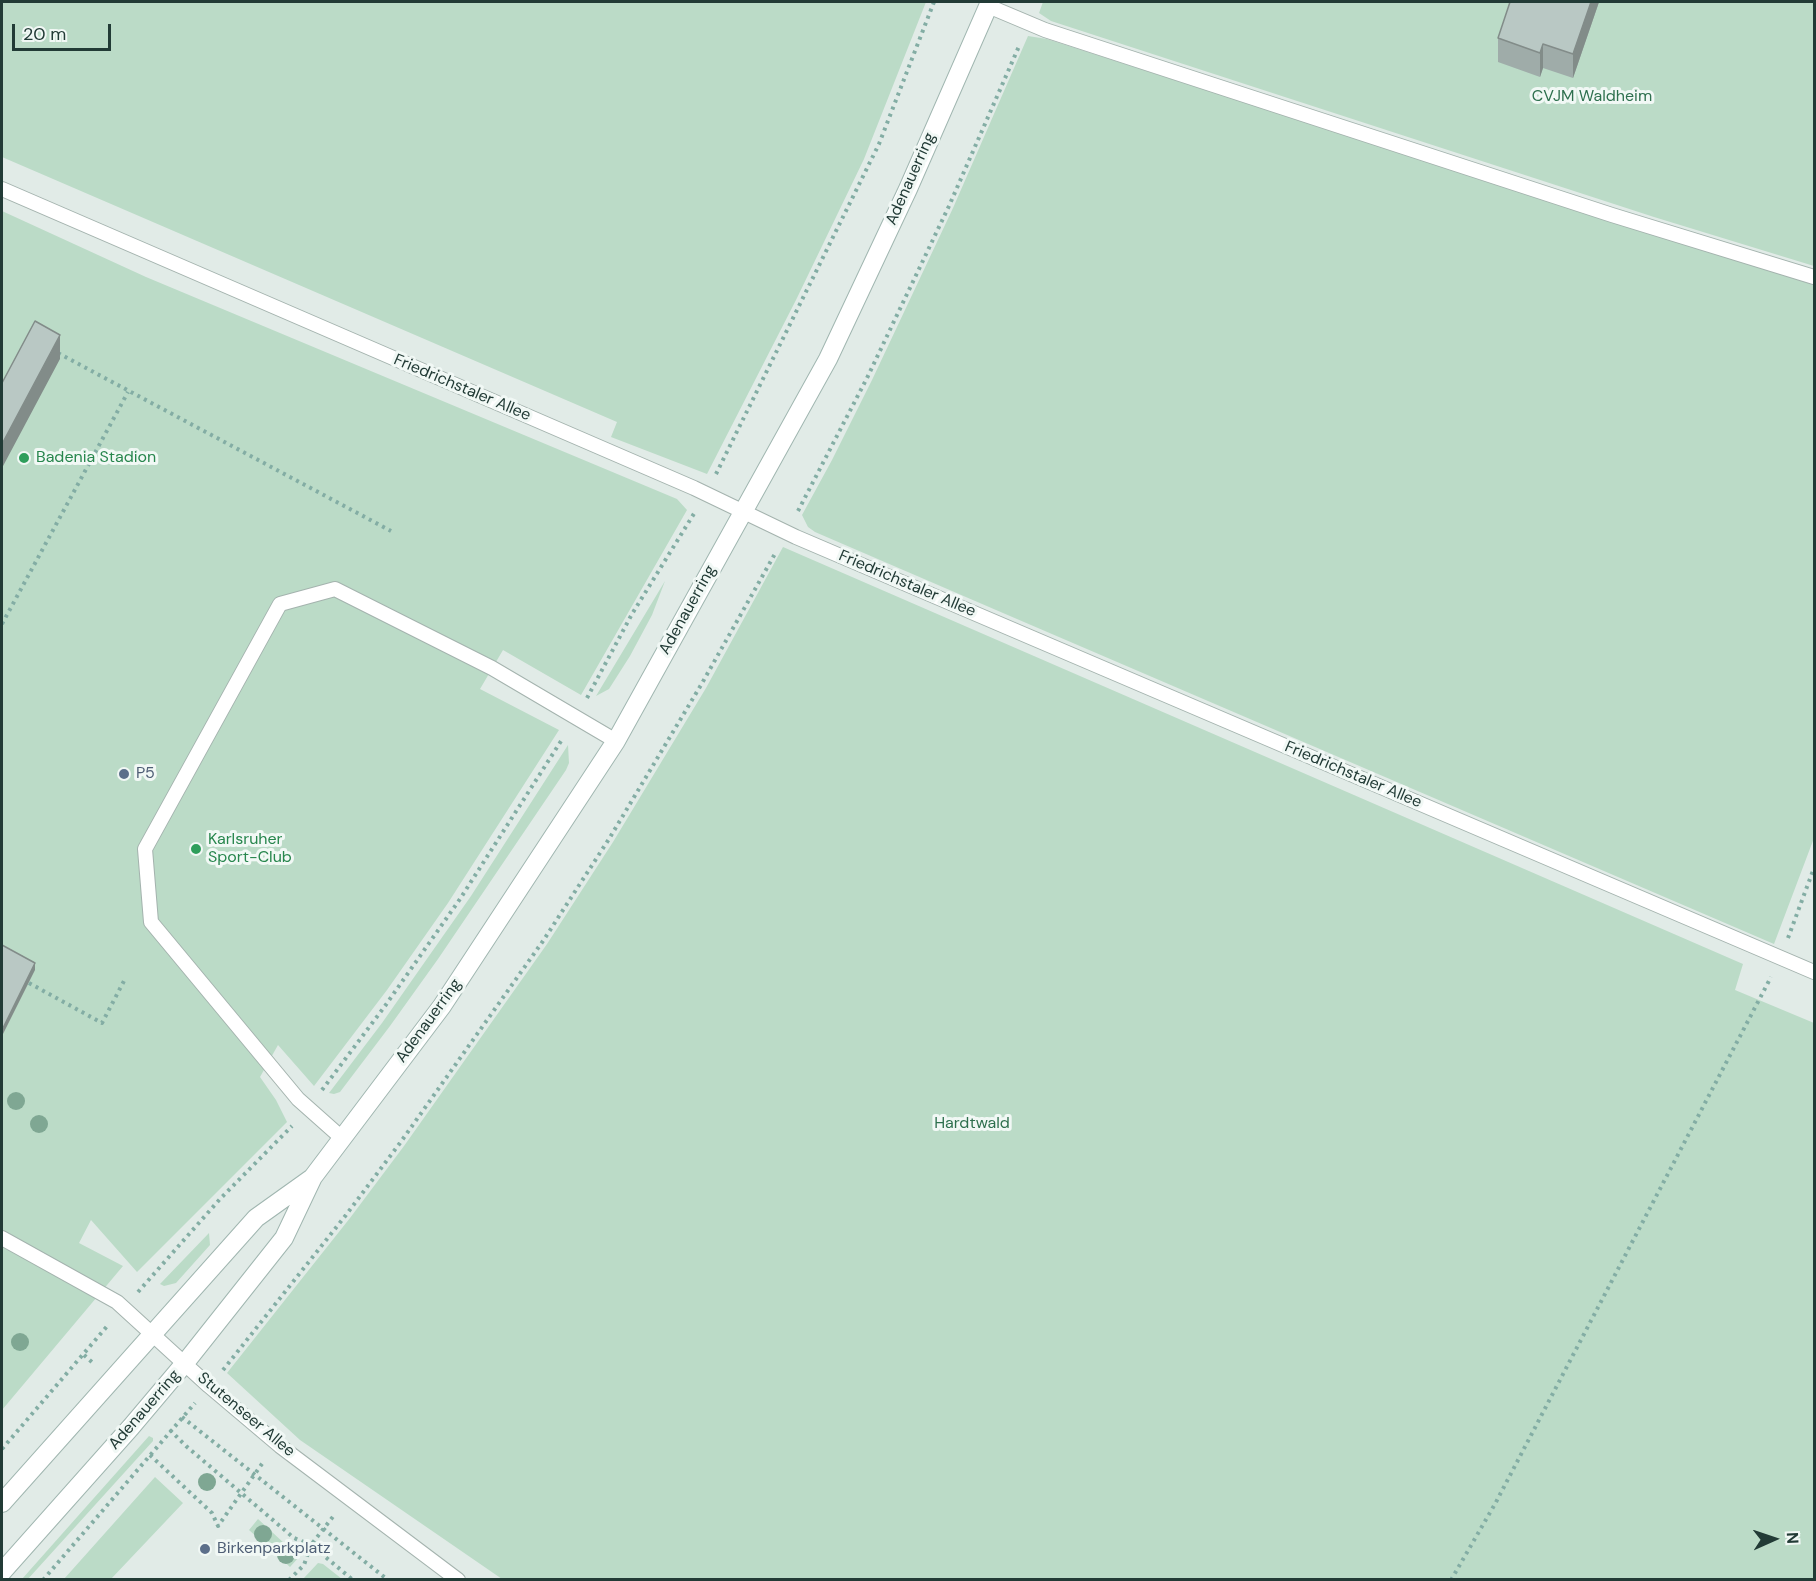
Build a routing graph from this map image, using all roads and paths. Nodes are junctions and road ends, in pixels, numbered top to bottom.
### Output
1 (934, 2) edge
2 (989, 4) edge
3 (1029, 23) junction
4 (2, 189) edge
5 (1815, 277) edge
6 (49, 348) edge
7 (128, 392) junction
8 (706, 494) junction
9 (742, 511) junction
10 (391, 531) dead end
11 (787, 532) junction
12 (2, 624) edge
13 (576, 717) junction
14 (616, 741) junction
15 (1815, 868) edge
16 (1781, 957) junction
17 (1815, 972) edge
18 (125, 979) dead end
19 (28, 983) edge
20 (308, 1109) junction
21 (343, 1139) junction
22 (313, 1177) junction
23 (2, 1238) edge
24 (124, 1308) junction
25 (153, 1333) junction
26 (185, 1363) junction
27 (209, 1386) junction
28 (182, 1417) junction
29 (171, 1430) junction
30 (276, 1443) junction
31 (2, 1449) edge
32 (150, 1455) junction
33 (255, 1475) junction
34 (243, 1494) junction
35 (349, 1498) junction
36 (2, 1503) edge
37 (324, 1529) junction
38 (311, 1545) junction
39 (2, 1572) edge
40 (43, 1580) edge
41 (289, 1580) edge
42 (353, 1580) edge
43 (388, 1580) edge
44 (458, 1580) edge
45 (1451, 1580) edge

1 - 8 path
2 - 3 lane
2 - 9 main road, Adenauerring
3 - 5 lane
3 - 11 path
4 - 8 lane, Friedrichstaler Allee
6 - 7 path
7 - 10 path
7 - 12 path
8 - 9 lane, Friedrichstaler Allee
8 - 13 path
9 - 11 lane, Friedrichstaler Allee
9 - 14 main road, Adenauerring
11 - 16 lane, Friedrichstaler Allee
11 - 27 path
13 - 14 lane
13 - 20 path
13 - 20 lane
14 - 21 main road, Adenauerring
15 - 16 path
16 - 17 lane, Friedrichstaler Allee
16 - 45 path
18 - 19 path
20 - 21 lane
20 - 24 path
21 - 22 main road, Adenauerring
22 - 25 main road, Adenauerring
22 - 26 main road, Adenauerring
23 - 24 lane, Stutenseer Allee
24 - 25 lane, Stutenseer Allee
24 - 31 path
25 - 26 lane, Stutenseer Allee
25 - 36 main road, Adenauerring
26 - 27 lane, Stutenseer Allee
26 - 39 main road, Adenauerring
27 - 28 path
27 - 30 lane, Stutenseer Allee
28 - 29 path
28 - 33 path
29 - 32 path
29 - 34 path
30 - 33 path
30 - 35 lane, Stutenseer Allee
32 - 34 path
32 - 40 path
33 - 34 path
33 - 37 path
34 - 38 path
35 - 37 path
35 - 44 lane, Stutenseer Allee
37 - 38 path
37 - 43 path
38 - 41 path
38 - 42 path

